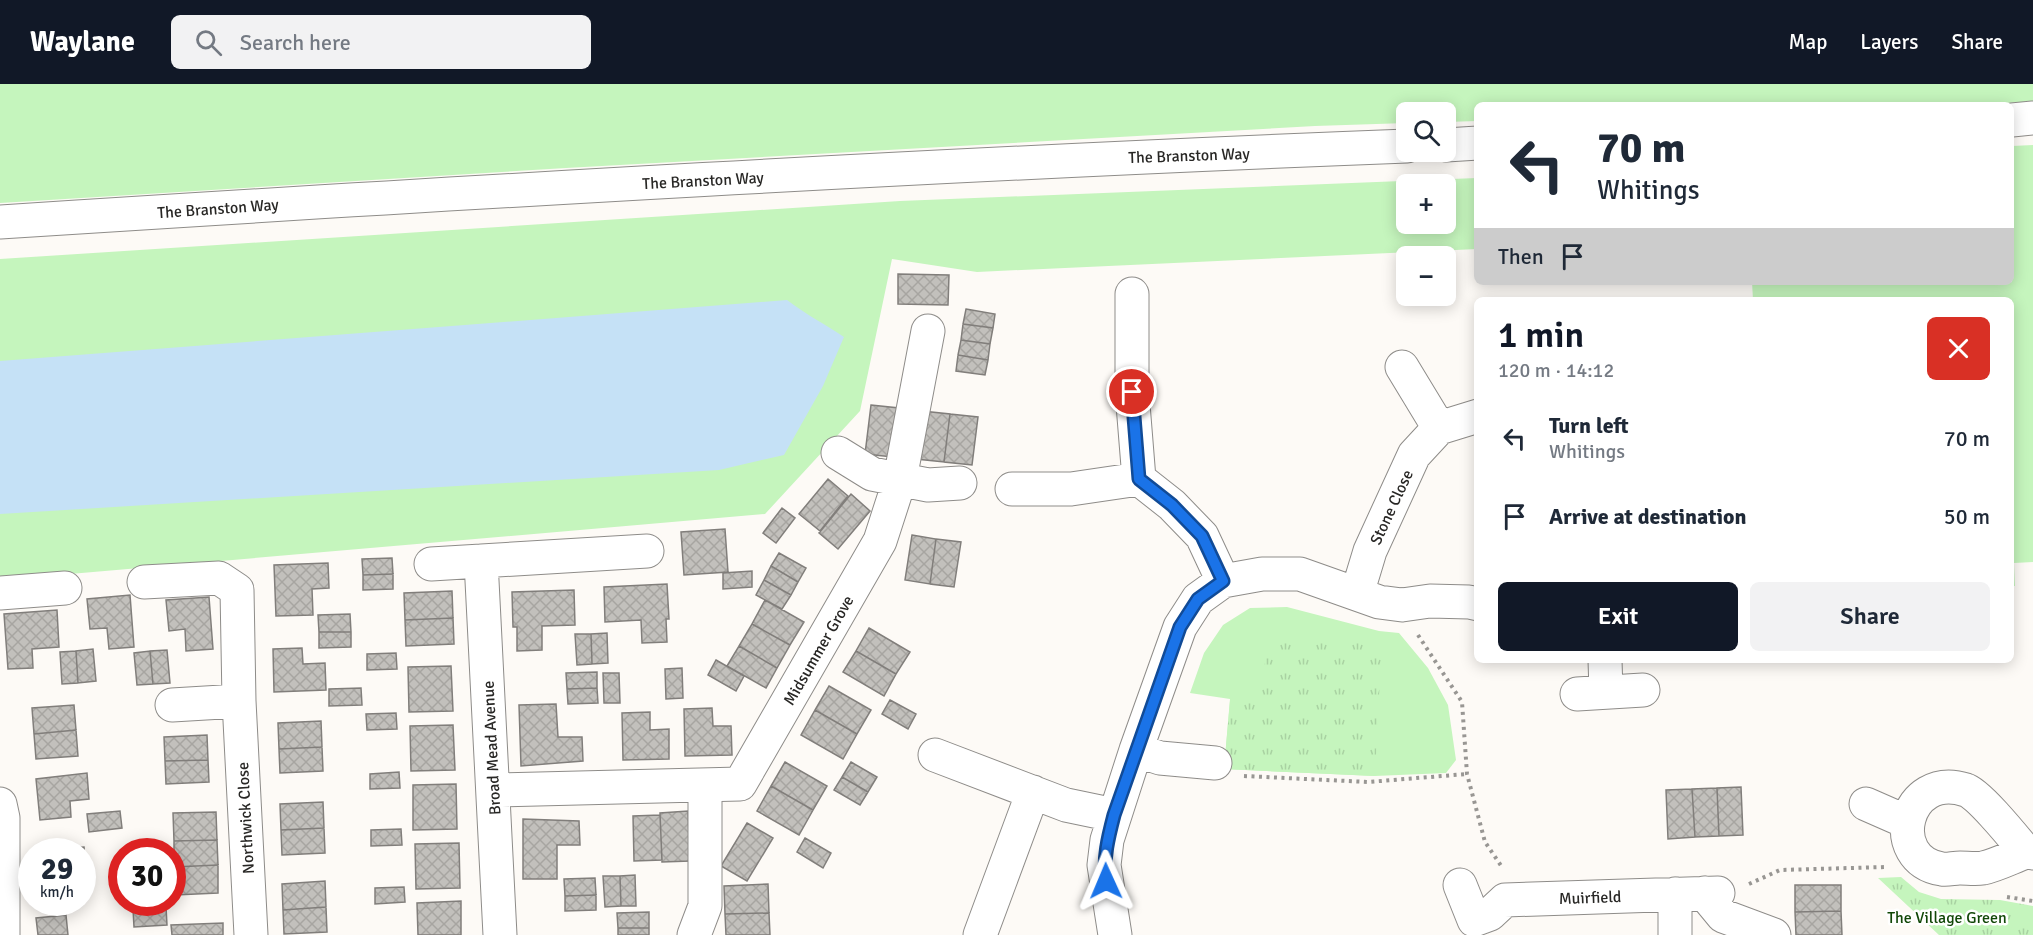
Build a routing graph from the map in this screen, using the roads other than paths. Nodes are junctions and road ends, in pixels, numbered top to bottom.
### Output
1 (2033, 118) edge
2 (2014, 120) edge
3 (1474, 143) edge
4 (1456, 144) edge
5 (1396, 146) edge
6 (0, 222) edge
7 (1132, 294) dead end
8 (928, 331) dead end
9 (1402, 367) dead end
10 (1474, 417) edge
11 (1439, 428) junction
12 (838, 453) dead end
13 (900, 479) junction
14 (1139, 479) junction
15 (960, 483) dead end
16 (1012, 489) dead end
17 (647, 551) dead end
18 (481, 561) junction
19 (431, 564) dead end
20 (1223, 581) junction
21 (144, 582) dead end
22 (65, 588) dead end
23 (0, 593) edge
24 (1357, 594) junction
25 (1474, 603) edge
26 (1604, 663) edge
27 (1643, 690) dead end
28 (239, 701) junction
29 (172, 705) dead end
30 (1136, 750) junction
31 (935, 755) dead end
32 (1215, 763) road end
33 (705, 785) junction
34 (494, 790) junction
35 (1033, 792) junction
36 (0, 804) edge
37 (1866, 804) dead end
38 (1114, 815) junction
39 (1907, 822) junction
40 (2030, 853) edge
41 (1460, 885) dead end
42 (1699, 893) junction
43 (3, 935) edge
44 (251, 935) edge
45 (500, 935) edge
46 (694, 935) edge
47 (980, 935) edge
48 (1114, 935) edge
49 (1675, 935) edge
50 (1774, 935) edge

1 - 2 main road
3 - 4 main road
5 - 6 main road, The Branston Way
7 - 14 main road
8 - 13 main road, Midsummer Grove
9 - 11 main road
10 - 11 main road
11 - 24 main road, Stone Close
12 - 13 main road
13 - 15 main road
13 - 33 main road, Midsummer Grove
14 - 16 main road
14 - 20 main road
17 - 18 main road
18 - 19 main road
18 - 34 main road, Broad Mead Avenue
20 - 24 main road
20 - 30 main road
21 - 28 main road, Northwick Close
22 - 23 main road
24 - 25 main road
26 - 27 main road
28 - 29 main road
28 - 44 main road, Northwick Close
30 - 32 main road
30 - 38 main road
31 - 35 main road
33 - 34 main road, Midsummer Grove
33 - 46 main road
34 - 45 main road, Broad Mead Avenue
35 - 38 main road
35 - 47 main road
36 - 43 main road
37 - 39 main road
38 - 48 main road
39 - 40 main road
39 - 40 main road
41 - 42 main road, Muirfield
42 - 49 main road
42 - 50 main road

